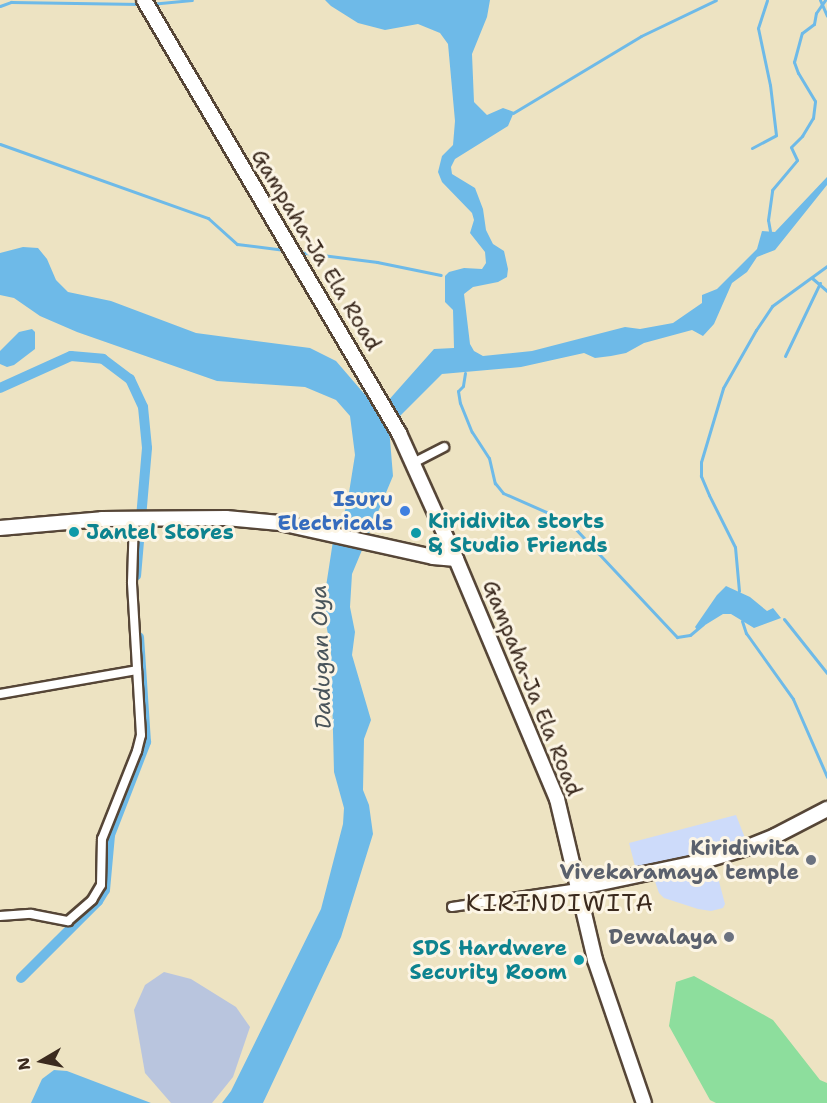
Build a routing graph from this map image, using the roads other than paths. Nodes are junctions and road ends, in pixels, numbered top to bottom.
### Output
1 (146, 3) edge
2 (444, 447) dead end
3 (413, 463) junction
4 (134, 519) junction
5 (0, 528) edge
6 (456, 559) junction
7 (137, 670) junction
8 (0, 694) edge
9 (827, 809) edge
10 (577, 888) junction
11 (452, 907) dead end
12 (0, 916) edge
13 (644, 1103) edge

1 - 3 main road, Gampaha-Ja Ela Road
2 - 3 street
3 - 6 main road, Gampaha-Ja Ela Road
4 - 5 main road
4 - 6 main road
4 - 7 street
6 - 10 main road, Gampaha-Ja Ela Road
7 - 8 street
7 - 12 street
9 - 10 main road
10 - 11 street
10 - 13 main road, Gampaha-Ja Ela Road

